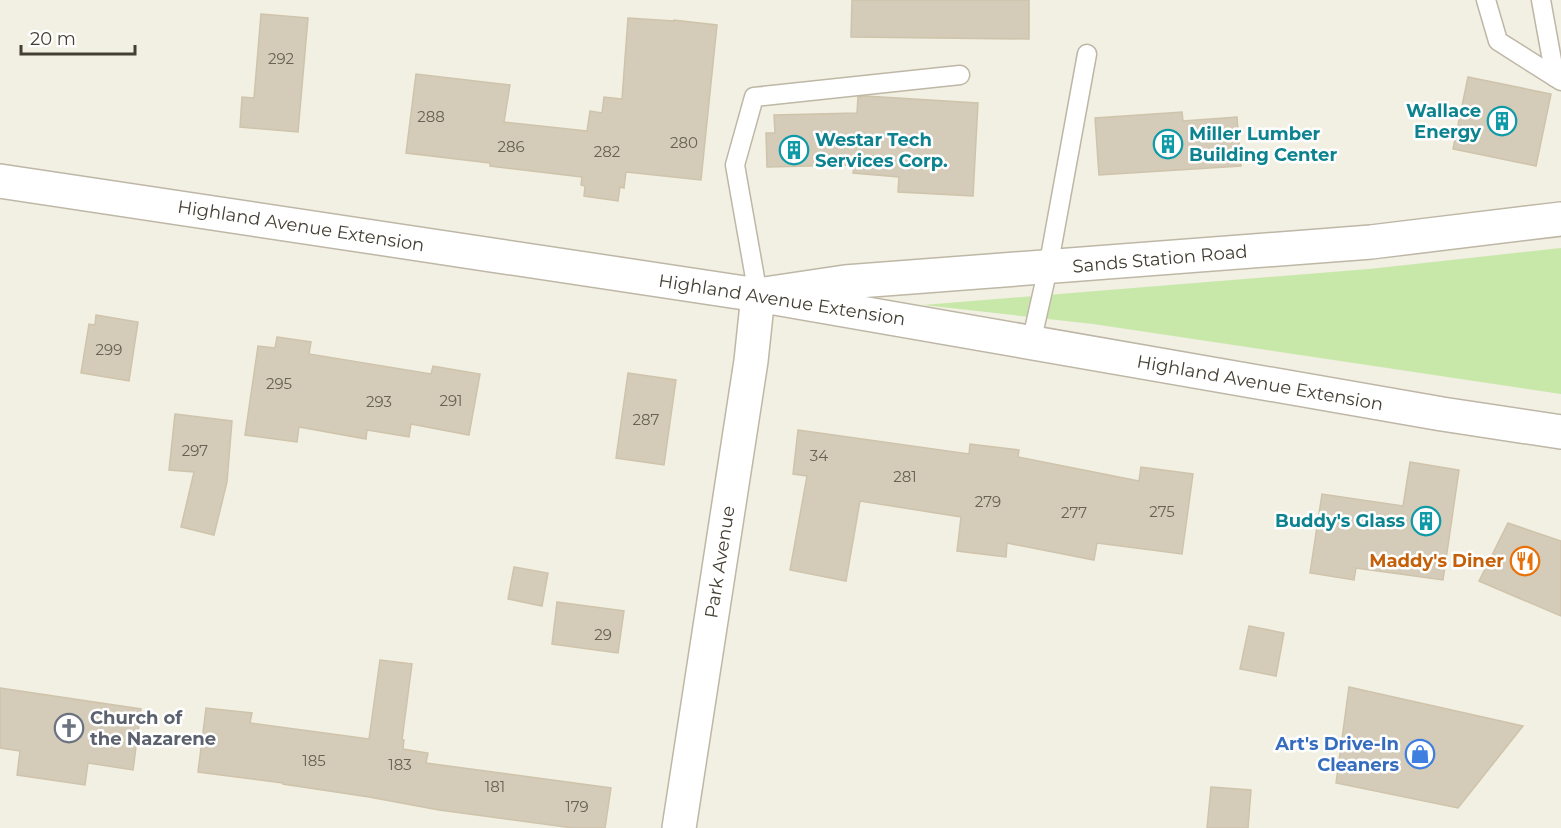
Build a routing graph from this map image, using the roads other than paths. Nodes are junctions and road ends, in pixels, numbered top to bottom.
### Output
1 (1486, 0) edge
2 (1541, 0) edge
3 (1087, 54) dead end
4 (960, 75) dead end
5 (1558, 79) edge
6 (0, 181) edge
7 (1561, 219) edge
8 (1048, 268) junction
9 (758, 295) junction
10 (1031, 343) junction
11 (1561, 432) edge
12 (680, 828) edge

1 - 5 lane
2 - 5 lane
3 - 8 lane
4 - 9 lane
6 - 9 street, Highland Avenue Extension
7 - 8 street, Sands Station Road
8 - 9 street, Sands Station Road
8 - 10 lane
9 - 10 street, Highland Avenue Extension
9 - 12 street, Park Avenue
10 - 11 street, Highland Avenue Extension

